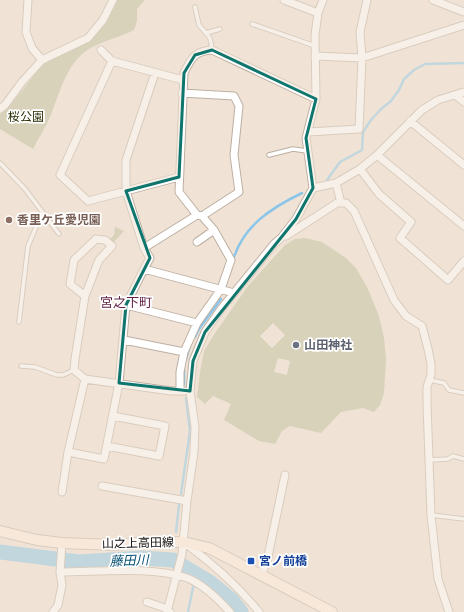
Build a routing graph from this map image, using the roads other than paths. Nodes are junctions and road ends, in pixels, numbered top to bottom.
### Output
1 (28, 0) edge
2 (113, 0) edge
3 (284, 0) edge
4 (323, 0) edge
5 (368, 0) edge
6 (433, 0) edge
7 (297, 2) edge
8 (195, 7) dead end
9 (464, 12) edge
10 (318, 13) junction
11 (252, 24) dead end
12 (464, 25) edge
13 (220, 29) dead end
14 (206, 33) junction
15 (315, 46) junction
16 (101, 50) dead end
17 (212, 50) junction
18 (315, 56) junction
19 (362, 58) junction
20 (42, 60) junction
21 (112, 61) junction
22 (155, 73) junction
23 (183, 80) junction
24 (464, 92) edge
25 (182, 93) junction
26 (455, 95) junction
27 (316, 99) junction
28 (464, 102) edge
29 (0, 109) edge
30 (410, 121) junction
31 (308, 132) junction
32 (307, 151) junction
33 (377, 155) junction
34 (269, 156) dead end
35 (0, 162) edge
36 (464, 165) edge
37 (360, 169) junction
38 (179, 177) junction
39 (336, 183) junction
40 (313, 188) junction
41 (126, 191) junction
42 (341, 203) junction
43 (42, 213) junction
44 (199, 215) junction
45 (464, 226) edge
46 (214, 230) junction
47 (59, 234) dead end
48 (281, 238) junction
49 (197, 242) dead end
50 (144, 248) junction
51 (464, 260) edge
52 (144, 269) junction
53 (221, 289) junction
54 (234, 293) junction
55 (85, 296) junction
56 (126, 305) junction
57 (19, 322) dead end
58 (197, 324) junction
59 (124, 340) junction
60 (184, 352) junction
61 (21, 366) dead end
62 (74, 370) junction
63 (85, 378) junction
64 (430, 380) junction
65 (119, 383) junction
66 (180, 391) junction
67 (190, 391) junction
68 (464, 393) edge
69 (113, 416) junction
70 (107, 446) junction
71 (68, 452) junction
72 (464, 459) edge
73 (428, 460) junction
74 (285, 475) dead end
75 (102, 486) dead end
76 (62, 492) dead end
77 (187, 501) junction
78 (432, 515) junction
79 (464, 519) edge
80 (0, 532) edge
81 (183, 542) junction
82 (62, 543) junction
83 (60, 571) junction
84 (177, 575) junction
85 (261, 575) junction
86 (147, 602) dead end
87 (168, 611) edge
88 (53, 612) edge
89 (230, 612) edge
90 (259, 612) edge
91 (332, 612) edge
92 (449, 612) edge

1 - 20 street
2 - 20 street
3 - 7 street
4 - 10 street
5 - 19 street
6 - 9 street
7 - 10 street
8 - 14 lane
10 - 15 street
11 - 15 lane
12 - 19 street
13 - 14 lane
14 - 17 lane
15 - 18 street
16 - 21 street
17 - 23 street
17 - 27 street
18 - 19 street
18 - 27 street
19 - 31 street
20 - 29 street
21 - 22 street
21 - 41 street
22 - 23 street
22 - 41 street
23 - 25 street
24 - 26 street
25 - 38 street
25 - 44 street
26 - 28 street
26 - 30 street
27 - 31 street
30 - 33 street
30 - 36 street
31 - 32 street
32 - 34 lane
32 - 40 street
33 - 37 street
33 - 45 street
35 - 43 lane
37 - 39 street
37 - 51 street
38 - 41 street
38 - 44 street
39 - 40 street
39 - 42 street
40 - 48 street
41 - 50 street
42 - 48 street
42 - 64 street
43 - 47 lane
43 - 57 lane
44 - 46 street
44 - 50 street
46 - 49 street
46 - 53 street
48 - 54 street
50 - 52 street
52 - 53 street
52 - 56 street
53 - 54 street
53 - 58 street
54 - 67 street
55 - 55 street
55 - 62 street
56 - 58 street
56 - 59 street
58 - 60 street
59 - 60 street
59 - 65 street
60 - 66 street
61 - 62 lane
62 - 63 street
63 - 65 street
63 - 71 street
64 - 68 lane
64 - 73 street
65 - 66 street
65 - 69 street
66 - 67 street
67 - 77 street
69 - 70 street
69 - 70 street
70 - 71 street
71 - 76 street
72 - 73 lane
73 - 78 street
74 - 85 street
75 - 77 street
77 - 81 street
78 - 79 lane
78 - 92 street
80 - 82 street, 山之上高田線
81 - 82 street, 山之上高田線
81 - 84 street
81 - 85 street, 山之上高田線
81 - 90 street
82 - 83 street
83 - 84 street
83 - 88 street
84 - 87 street
84 - 89 street
85 - 91 street, 山之上高田線
86 - 87 street

